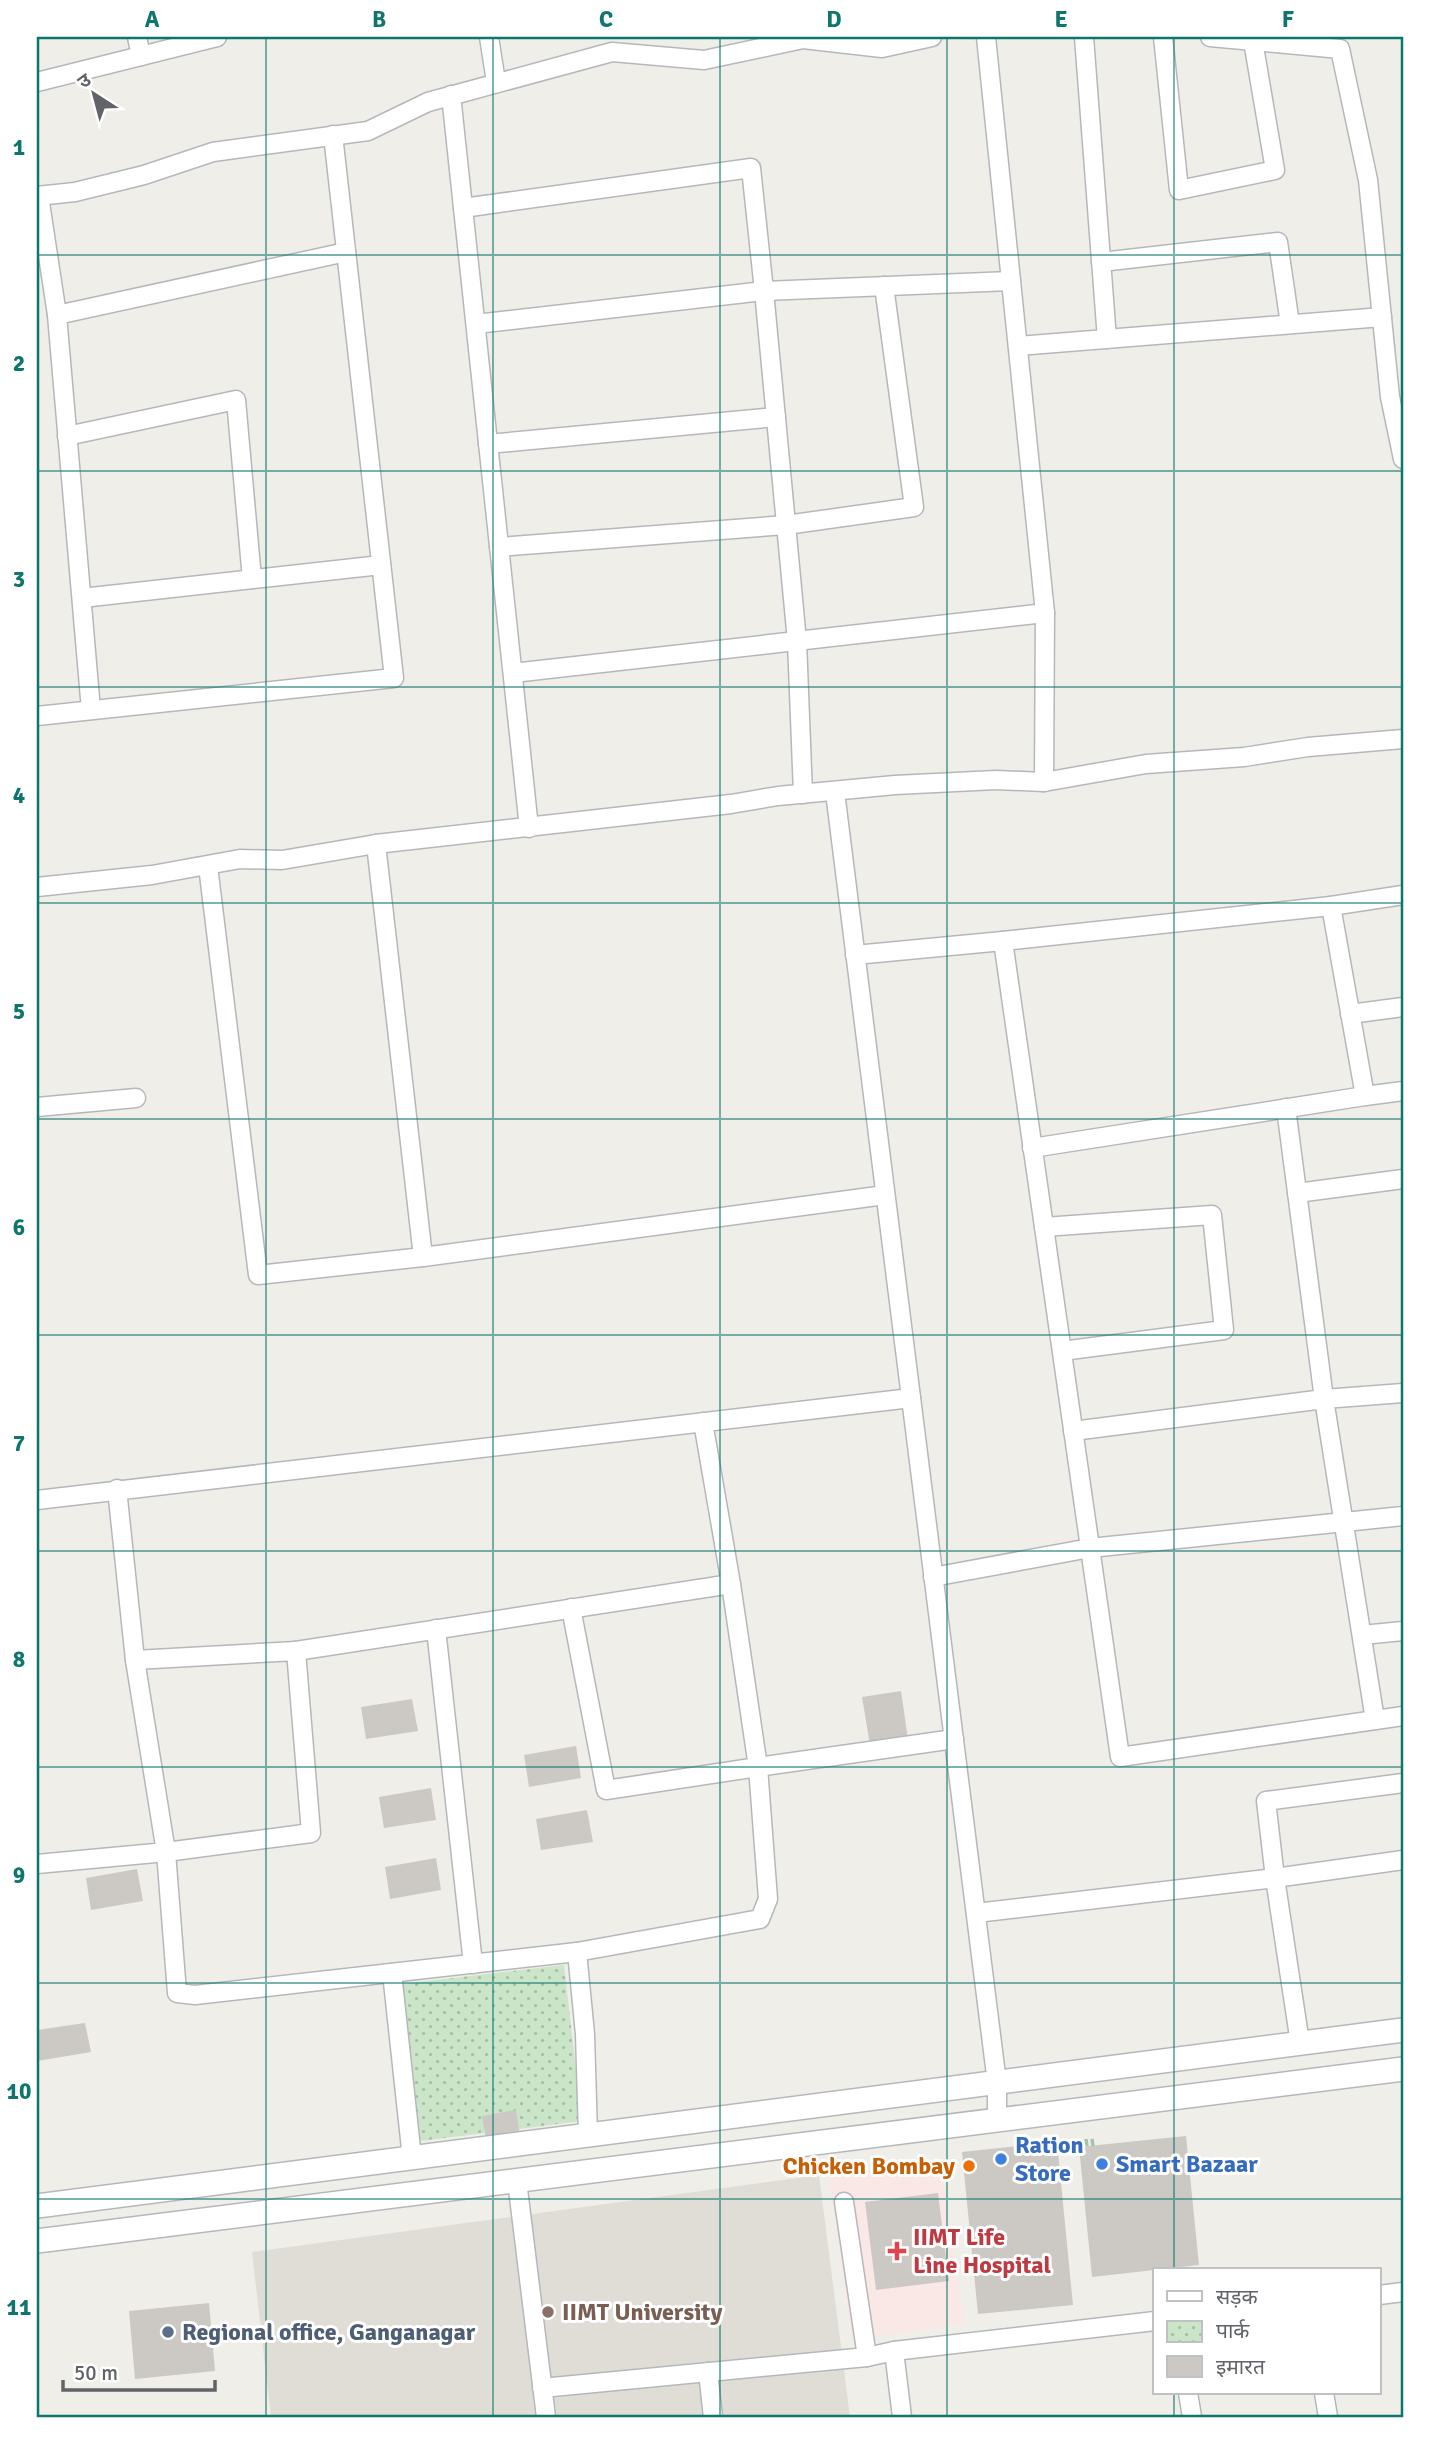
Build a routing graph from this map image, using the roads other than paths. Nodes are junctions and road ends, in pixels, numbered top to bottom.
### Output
1 (138, 37) edge
2 (217, 37) edge
3 (489, 37) edge
4 (932, 37) edge
5 (986, 37) edge
6 (1084, 37) edge
7 (1163, 37) edge
8 (1210, 37) edge
9 (1241, 39) edge
10 (1339, 43) edge
11 (141, 56) junction
12 (37, 82) edge
13 (496, 82) junction
14 (451, 95) junction
15 (333, 135) junction
16 (38, 196) edge
17 (463, 208) junction
18 (346, 252) junction
19 (1101, 262) junction
20 (1012, 281) junction
21 (884, 286) junction
22 (764, 291) junction
23 (57, 315) junction
24 (1382, 317) junction
25 (476, 324) junction
26 (1290, 324) junction
27 (1107, 339) junction
28 (1018, 346) junction
29 (776, 417) junction
30 (67, 436) junction
31 (1402, 436) edge
32 (488, 444) junction
33 (1403, 459) edge
34 (786, 525) junction
35 (499, 547) junction
36 (381, 565) junction
37 (252, 579) junction
38 (82, 598) junction
39 (1045, 613) junction
40 (797, 641) junction
41 (513, 673) junction
42 (91, 710) junction
43 (37, 716) edge
44 (1403, 739) edge
45 (1044, 782) junction
46 (835, 792) junction
47 (803, 794) junction
48 (529, 828) junction
49 (376, 844) junction
50 (208, 866) junction
51 (37, 887) edge
52 (1403, 895) edge
53 (1331, 906) junction
54 (1003, 941) junction
55 (855, 955) junction
56 (1403, 1007) edge
57 (1350, 1014) junction
58 (1403, 1091) edge
59 (1365, 1096) junction
60 (136, 1098) dead end
61 (37, 1107) edge
62 (1286, 1108) junction
63 (1032, 1147) junction
64 (1403, 1179) edge
65 (1297, 1193) junction
66 (885, 1195) junction
67 (1044, 1227) junction
68 (423, 1257) junction
69 (1062, 1351) junction
70 (1403, 1393) edge
71 (911, 1398) junction
72 (1324, 1399) junction
73 (703, 1422) junction
74 (1073, 1431) junction
75 (117, 1489) junction
76 (37, 1500) edge
77 (1403, 1516) edge
78 (1344, 1522) junction
79 (1090, 1548) junction
80 (933, 1577) junction
81 (731, 1584) junction
82 (571, 1608) junction
83 (436, 1629) junction
84 (1403, 1631) edge
85 (1362, 1636) junction
86 (296, 1651) junction
87 (135, 1660) junction
88 (1403, 1716) edge
89 (1375, 1720) junction
90 (954, 1739) junction
91 (758, 1767) junction
92 (1403, 1783) edge
93 (166, 1852) junction
94 (1403, 1860) edge
95 (37, 1864) edge
96 (1275, 1878) junction
97 (975, 1913) junction
98 (577, 1952) junction
99 (473, 1964) junction
100 (392, 1973) junction
101 (1403, 2030) edge
102 (1300, 2043) junction
103 (1208, 2055) junction
104 (1403, 2069) edge
105 (997, 2083) junction
106 (1214, 2093) junction
107 (997, 2120) junction
108 (588, 2135) junction
109 (412, 2158) junction
110 (517, 2181) junction
111 (844, 2202) dead end
112 (37, 2206) edge
113 (37, 2242) edge
114 (1403, 2292) edge
115 (1380, 2295) edge
116 (1153, 2321) edge
117 (894, 2351) junction
118 (867, 2357) junction
119 (708, 2372) junction
120 (542, 2388) junction
121 (1188, 2394) edge
122 (1324, 2394) edge
123 (546, 2417) edge
124 (713, 2417) edge
125 (902, 2417) edge
126 (1192, 2417) edge
127 (1328, 2417) edge

1 - 11 street
2 - 11 street
3 - 13 street
4 - 13 street
5 - 20 street
6 - 19 street
7 - 9 street
8 - 9 street
9 - 10 street
10 - 24 street
11 - 12 street
13 - 14 street
14 - 15 street
14 - 17 street
15 - 16 street
15 - 18 street
16 - 23 street
17 - 22 street
17 - 25 street
18 - 23 street
18 - 36 street
19 - 26 street
19 - 27 street
20 - 21 street
20 - 28 street
21 - 22 street
21 - 34 street
22 - 25 street
22 - 29 street
23 - 30 street
24 - 26 street
24 - 31 street
25 - 32 street
26 - 27 street
27 - 28 street
28 - 39 street
29 - 32 street
29 - 34 street
30 - 37 street
30 - 38 street
31 - 33 street
32 - 35 street
34 - 35 street
34 - 40 street
35 - 41 street
36 - 37 street
36 - 42 street
37 - 38 street
38 - 42 street
39 - 40 street
39 - 45 street
40 - 41 street
40 - 47 street
41 - 48 street
42 - 43 street
44 - 45 street
45 - 46 street
46 - 47 street
46 - 55 street
47 - 48 street
48 - 49 street
49 - 50 street
49 - 68 street
50 - 51 street
50 - 68 street
52 - 53 street
53 - 54 street
53 - 57 street
54 - 55 street
54 - 63 street
55 - 66 street
56 - 57 street
57 - 59 street
58 - 59 street
59 - 62 street
60 - 61 street
62 - 63 street
62 - 65 street
63 - 67 street
64 - 65 street
65 - 72 street
66 - 68 street
66 - 71 street
67 - 69 street
67 - 69 street
69 - 74 street
70 - 72 street
71 - 73 street
71 - 80 street
72 - 74 street
72 - 78 street
73 - 75 street
73 - 81 street
74 - 79 street
75 - 76 street
75 - 87 street
77 - 78 street
78 - 79 street
78 - 85 street
79 - 80 street
79 - 89 street
80 - 90 street
81 - 82 street
81 - 91 street
82 - 83 street
82 - 91 street
83 - 86 street
83 - 99 street
84 - 85 street
85 - 89 street
86 - 87 street
86 - 93 street
87 - 93 street
88 - 89 street
90 - 91 street
90 - 97 street
91 - 98 street
92 - 96 street
93 - 95 street
93 - 100 street
94 - 96 street
96 - 97 street
96 - 102 street
97 - 105 street
98 - 99 street
98 - 108 street
99 - 100 street
100 - 109 street
101 - 102 street
102 - 103 street
103 - 105 street
103 - 106 street
104 - 106 street
105 - 107 street
105 - 108 street
106 - 107 street
107 - 110 street
108 - 109 street
109 - 112 street
110 - 113 street
110 - 120 street
111 - 118 street
114 - 115 street
116 - 117 street
117 - 118 street
117 - 125 street
118 - 119 street
119 - 120 street
119 - 124 street
120 - 123 street
121 - 126 street
122 - 127 street

